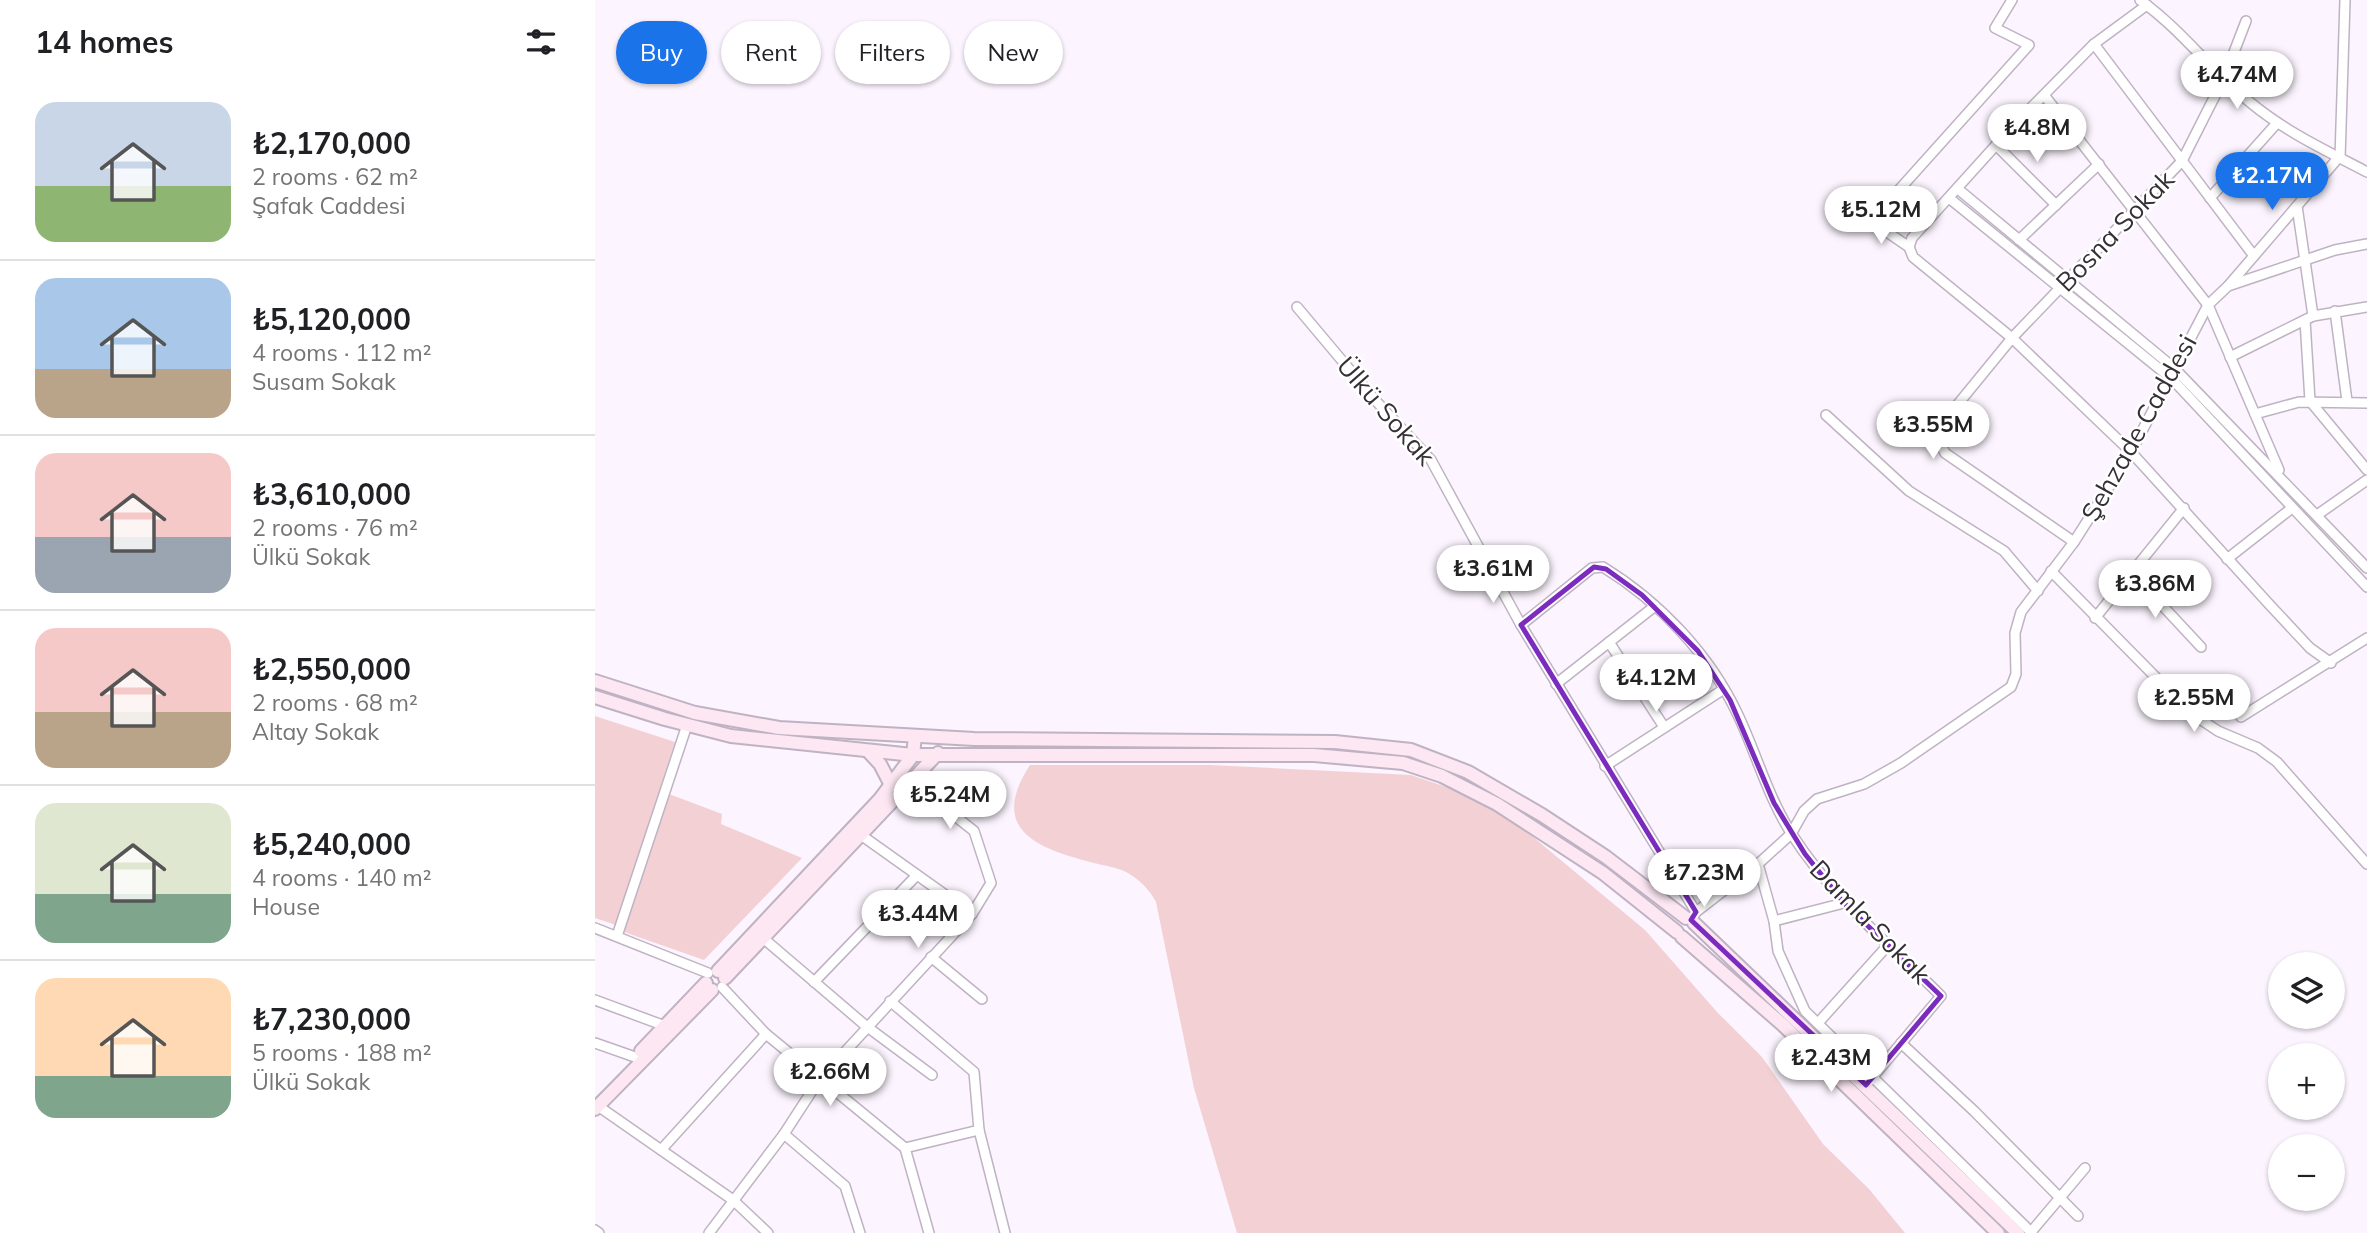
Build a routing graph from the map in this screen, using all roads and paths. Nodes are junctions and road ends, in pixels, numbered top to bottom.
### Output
1 (2012, 0) edge
2 (2345, 0) edge
3 (2144, 3) edge
4 (2246, 20) dead end
5 (2094, 44) junction
6 (2224, 78) junction
7 (2044, 95) junction
8 (2277, 123) junction
9 (1996, 145) junction
10 (2340, 158) junction
11 (2182, 162) junction
12 (2099, 164) junction
13 (2367, 172) edge
14 (1958, 189) junction
15 (1949, 198) junction
16 (2210, 198) junction
17 (2056, 205) junction
18 (2297, 206) junction
19 (2135, 212) junction
20 (2019, 240) junction
21 (2367, 244) edge
22 (1909, 247) junction
23 (2253, 256) junction
24 (2306, 260) junction
25 (2067, 280) junction
26 (2228, 286) junction
27 (2060, 288) junction
28 (2208, 305) junction
29 (1297, 307) dead end
30 (2367, 307) edge
31 (2335, 311) junction
32 (2309, 318) junction
33 (2012, 338) junction
34 (2230, 357) junction
35 (2174, 368) junction
36 (2172, 379) junction
37 (2310, 401) junction
38 (2347, 401) junction
39 (2367, 403) edge
40 (2255, 414) junction
41 (1826, 415) dead end
42 (2131, 452) junction
43 (2367, 470) edge
44 (2282, 477) junction
45 (2367, 480) edge
46 (2184, 508) junction
47 (2293, 508) junction
48 (2317, 515) junction
49 (2074, 542) junction
50 (2227, 559) junction
51 (2367, 568) edge
52 (2051, 571) junction
53 (2132, 573) junction
54 (2367, 587) edge
55 (2038, 592) junction
56 (1655, 606) junction
57 (2095, 618) junction
58 (1521, 625) junction
59 (2367, 638) edge
60 (1609, 642) junction
61 (2201, 647) dead end
62 (2331, 663) junction
63 (595, 681) edge
64 (1556, 684) junction
65 (1724, 689) junction
66 (595, 697) edge
67 (2241, 717) dead end
68 (687, 725) junction
69 (1664, 727) junction
70 (915, 736) junction
71 (939, 738) junction
72 (868, 751) junction
73 (913, 755) junction
74 (938, 756) junction
75 (1605, 765) junction
76 (912, 782) junction
77 (891, 785) junction
78 (1791, 834) junction
79 (861, 835) junction
80 (1758, 864) junction
81 (2367, 864) edge
82 (917, 875) junction
83 (1844, 903) junction
84 (972, 914) junction
85 (1692, 918) junction
86 (1774, 920) junction
87 (595, 928) edge
88 (1679, 934) junction
89 (617, 936) junction
90 (763, 938) junction
91 (1889, 944) junction
92 (931, 957) junction
93 (715, 980) junction
94 (814, 982) junction
95 (982, 999) dead end
96 (595, 1000) edge
97 (890, 1001) junction
98 (1818, 1023) junction
99 (664, 1026) junction
100 (866, 1026) junction
101 (766, 1034) junction
102 (1901, 1043) junction
103 (595, 1044) edge
104 (635, 1057) junction
105 (932, 1075) dead end
106 (819, 1080) junction
107 (1869, 1081) junction
108 (596, 1105) edge
109 (979, 1130) junction
110 (784, 1134) junction
111 (905, 1148) junction
112 (661, 1150) junction
113 (2085, 1168) dead end
114 (2060, 1197) junction
115 (733, 1200) junction
116 (2078, 1216) dead end
117 (709, 1233) edge
118 (768, 1233) edge
119 (860, 1233) edge
120 (929, 1233) edge
121 (1005, 1233) edge
122 (1998, 1233) edge
123 (2027, 1233) edge

1 - 22 street
2 - 10 street
3 - 5 street
3 - 6 street
4 - 6 street, Bosna Sokak
5 - 7 street
5 - 11 street
6 - 8 street
6 - 11 street, Bosna Sokak
7 - 9 street
7 - 12 street
8 - 10 street
8 - 16 street
9 - 14 street
9 - 17 street
10 - 13 street
10 - 18 street
11 - 16 street
11 - 19 street, Bosna Sokak
12 - 17 street
12 - 19 street
14 - 15 street
14 - 20 street
15 - 22 street
15 - 27 street
16 - 23 street
17 - 20 street
18 - 23 street
18 - 24 street
19 - 25 street, Bosna Sokak
19 - 28 street
20 - 25 street
21 - 24 street, Şehzade Caddesi
22 - 33 street
23 - 26 street
24 - 26 street, Şehzade Caddesi
24 - 32 street
25 - 27 street, Bosna Sokak
25 - 35 street
26 - 28 street, Şehzade Caddesi
27 - 33 street, Bosna Sokak
27 - 36 street
28 - 34 street
28 - 35 street, Şehzade Caddesi
29 - 58 street, Ülkü Sokak
30 - 31 street
31 - 32 street
31 - 38 street
32 - 34 street
32 - 37 street
33 - 42 street
33 - 49 street, Bosna Sokak
34 - 40 street
35 - 36 street, Şehzade Caddesi
35 - 44 street
36 - 42 street, Şehzade Caddesi
36 - 47 street
37 - 38 street
37 - 40 street
37 - 43 street
38 - 39 street
40 - 44 street
41 - 55 street
42 - 46 street
42 - 49 street, Şehzade Caddesi
44 - 48 street
45 - 48 street
46 - 50 street
46 - 53 street
47 - 50 street
47 - 54 street
48 - 51 street
49 - 52 street, Şehzade Caddesi
50 - 62 street
52 - 55 street, Şehzade Caddesi
52 - 57 street
53 - 57 street
53 - 61 street
55 - 78 street, Şehzade Caddesi
56 - 58 street, Damla Sokak
56 - 60 street
56 - 65 street, Damla Sokak
57 - 81 street
58 - 64 street, Ülkü Sokak
59 - 62 street
60 - 64 street
60 - 69 street
62 - 67 street
63 - 70 main road
64 - 75 street, Ülkü Sokak
65 - 69 street
65 - 78 street, Damla Sokak
66 - 68 main road
68 - 72 main road
68 - 89 street
69 - 75 street
70 - 71 main road
70 - 73 main road
71 - 74 main road
71 - 85 main road
72 - 73 main road
72 - 77 main road
73 - 74 main road
73 - 77 main road
74 - 76 main road
74 - 88 main road
75 - 85 street, Ülkü Sokak
76 - 79 main road
76 - 84 street
77 - 93 main road
78 - 80 street, Şehzade Caddesi
78 - 83 street, Damla Sokak
79 - 82 street
79 - 90 main road
80 - 85 street, Şehzade Caddesi
80 - 86 street
82 - 84 street
82 - 94 street
83 - 86 street
83 - 91 street, Damla Sokak
84 - 92 street
85 - 88 main road
85 - 107 main road
86 - 98 street
87 - 89 street
88 - 122 main road
89 - 93 street
90 - 93 main road
90 - 94 street
91 - 98 street
91 - 102 street, Damla Sokak
92 - 95 street
92 - 97 street
93 - 99 main road
93 - 101 street
93 - 108 main road
94 - 100 street
96 - 99 street
97 - 100 street
97 - 109 street
98 - 107 street
99 - 104 main road
100 - 105 street
100 - 106 street
101 - 106 street
101 - 112 street
102 - 107 street, Damla Sokak
102 - 114 street
103 - 104 street
104 - 108 main road
106 - 110 street
106 - 111 street
107 - 123 main road
108 - 112 street
109 - 111 street
109 - 121 street
110 - 115 street
110 - 119 street
111 - 120 street
112 - 115 street
113 - 114 street
114 - 116 street
114 - 123 street
115 - 117 street
115 - 118 street

